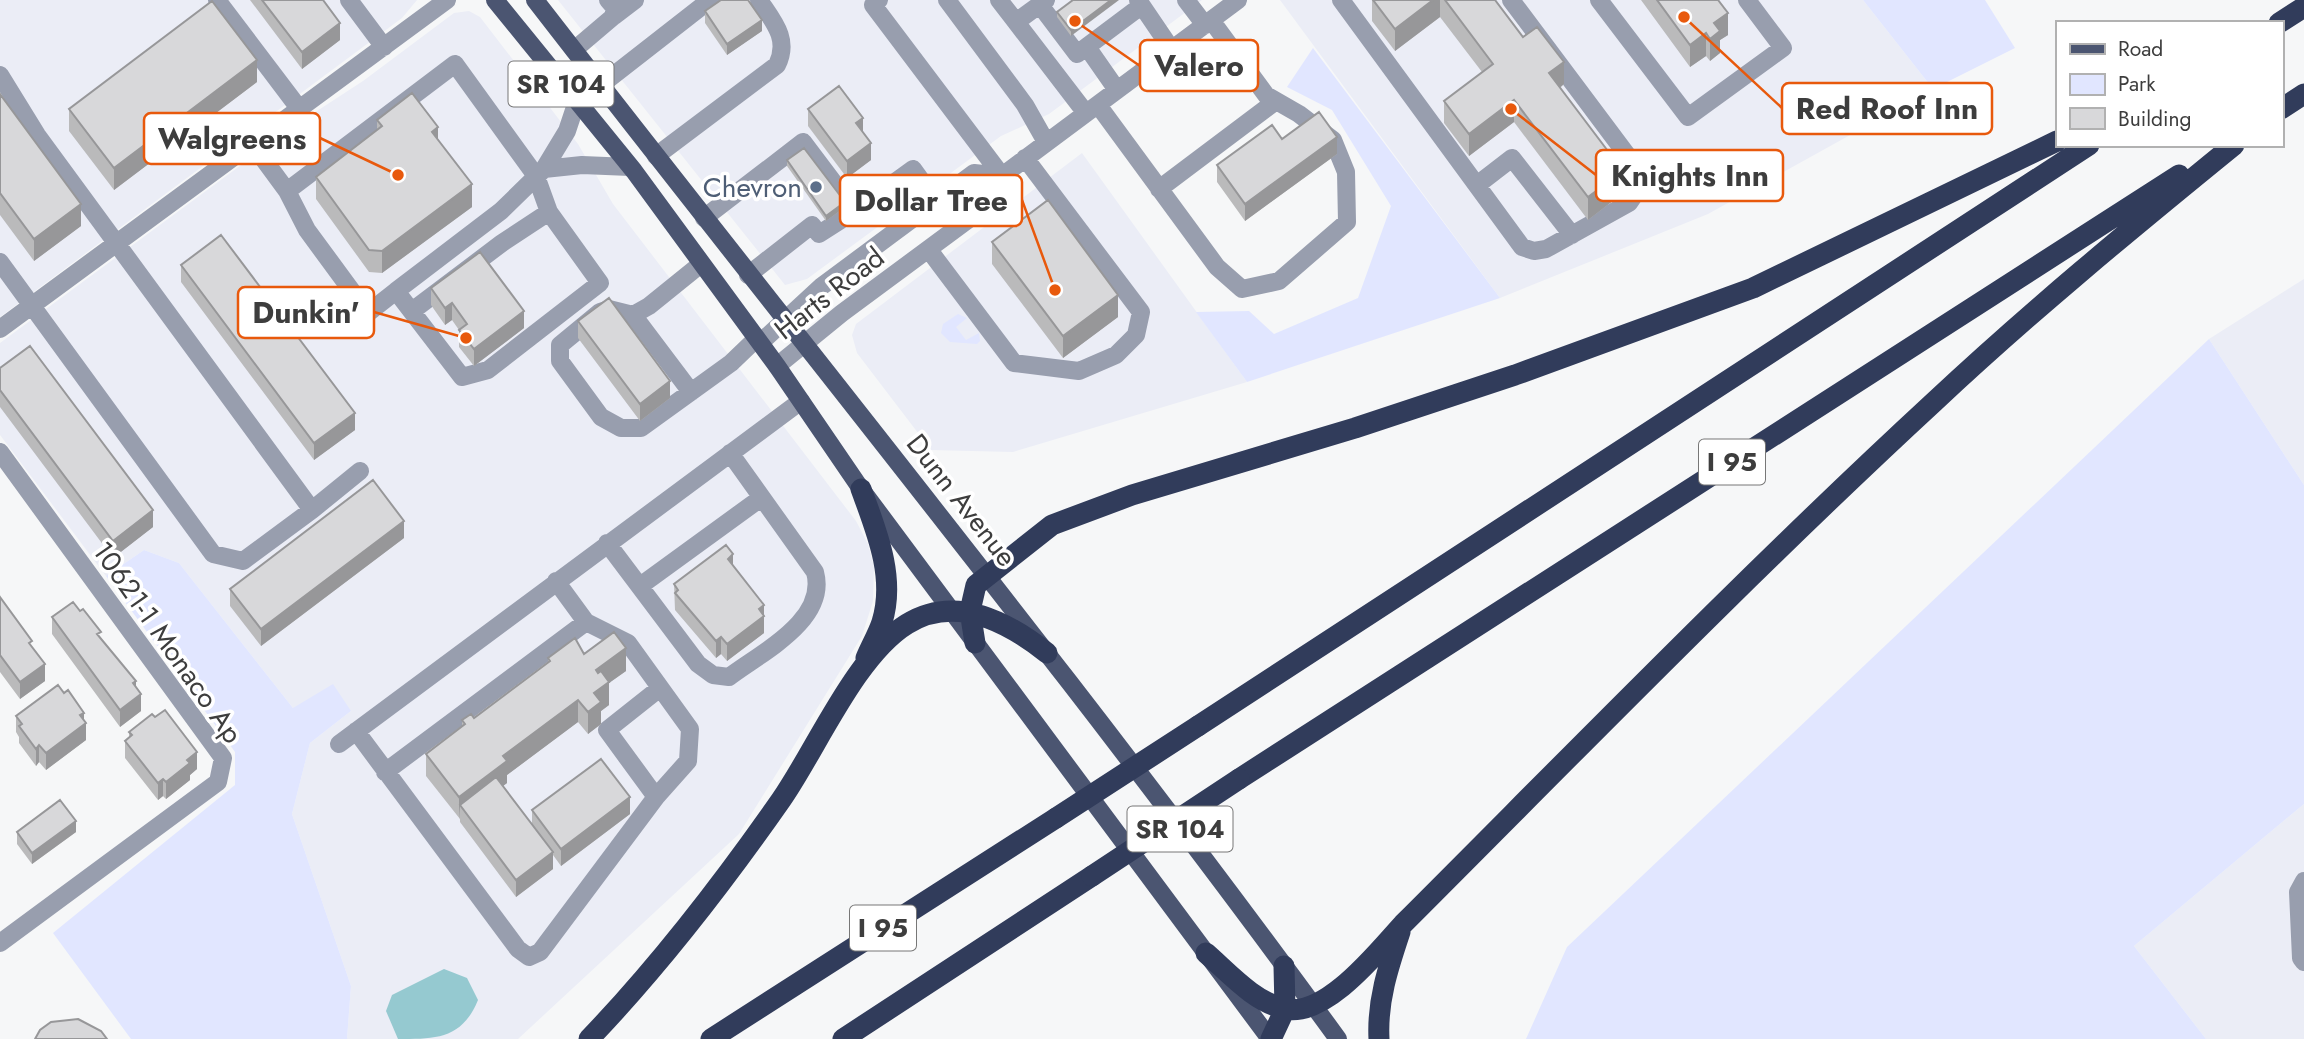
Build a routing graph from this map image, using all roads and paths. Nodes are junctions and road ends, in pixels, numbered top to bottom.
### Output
1 (217, 0) edge
2 (349, 0) edge
3 (447, 0) edge
4 (495, 0) edge
5 (535, 0) edge
6 (635, 0) edge
7 (710, 0) edge
8 (759, 0) edge
9 (879, 0) edge
10 (947, 0) edge
11 (999, 0) edge
12 (1186, 0) edge
13 (1238, 0) edge
14 (1511, 0) edge
15 (1599, 0) edge
16 (1747, 0) edge
17 (1345, 1) edge
18 (1043, 2) edge
19 (1140, 3) edge
20 (2304, 7) edge
21 (611, 8) edge
22 (2282, 21) edge
23 (1016, 22) junction
24 (1208, 23) junction
25 (1085, 39) junction
26 (384, 47) junction
27 (574, 50) junction
28 (1172, 50) junction
29 (1047, 63) junction
30 (0, 75) edge
31 (601, 85) junction
32 (1117, 90) junction
33 (2304, 94) edge
34 (1276, 101) junction
35 (576, 104) junction
36 (298, 107) junction
37 (2283, 108) edge
38 (1092, 109) junction
39 (2056, 141) edge
40 (251, 142) junction
41 (1046, 142) junction
42 (2086, 147) edge
43 (2222, 147) edge
44 (2232, 147) edge
45 (656, 156) junction
46 (1025, 158) junction
47 (630, 167) junction
48 (540, 172) junction
49 (1002, 176) junction
50 (1477, 185) junction
51 (1159, 189) junction
52 (287, 191) junction
53 (936, 201) junction
54 (855, 211) junction
55 (549, 212) junction
56 (704, 218) junction
57 (1572, 235) junction
58 (116, 243) junction
59 (929, 250) junction
60 (0, 262) edge
61 (701, 264) junction
62 (748, 275) junction
63 (396, 291) junction
64 (30, 307) junction
65 (412, 312) junction
66 (633, 315) junction
67 (785, 320) junction
68 (0, 329) edge
69 (758, 341) junction
70 (805, 346) junction
71 (777, 366) junction
72 (691, 392) junction
73 (801, 401) junction
74 (0, 452) edge
75 (730, 453) junction
76 (360, 471) dead end
77 (861, 489) junction
78 (761, 498) junction
79 (312, 510) junction
80 (607, 543) junction
81 (987, 575) junction
82 (556, 581) junction
83 (640, 586) junction
84 (961, 612) junction
85 (586, 622) junction
86 (975, 643) joint
87 (1047, 653) junction
88 (860, 671) junction
89 (660, 688) junction
90 (356, 731) junction
91 (339, 744) dead end
92 (385, 772) junction
93 (656, 797) junction
94 (2304, 881) edge
95 (1403, 924) junction
96 (0, 943) edge
97 (1206, 953) junction
98 (2304, 962) edge
99 (1284, 966) junction
100 (1313, 1004) junction
101 (1285, 1009) junction
102 (589, 1039) edge
103 (711, 1039) edge
104 (843, 1039) edge
105 (1271, 1039) edge
106 (1338, 1039) edge
107 (1379, 1039) edge

1 - 36 street
2 - 26 street
3 - 26 street
4 - 35 main road, SR 104
5 - 27 main road, Dunn Avenue / SR 104
6 - 21 street
7 - 31 street
8 - 45 street
9 - 49 street
10 - 41 street
11 - 23 street
12 - 24 street
13 - 24 street, Harts Road
14 - 57 street
15 - 16 street
17 - 50 street
18 - 23 street
18 - 25 street
19 - 25 street
19 - 28 street
20 - 22 highway
21 - 27 street
23 - 29 street
24 - 28 street, Harts Road
24 - 34 street
25 - 29 street
25 - 32 street
26 - 36 street
27 - 31 main road, Dunn Avenue / SR 104
28 - 32 street, Harts Road
29 - 38 street
30 - 58 street
31 - 45 main road, Dunn Avenue / SR 104
32 - 38 street, Harts Road
33 - 37 highway
34 - 51 street
34 - 51 street
35 - 47 main road, SR 104
35 - 48 street
36 - 40 street
38 - 41 street, Harts Road
38 - 51 street
39 - 81 highway
40 - 52 street
40 - 58 street
41 - 46 street, Harts Road
42 - 103 highway, I 95, bridge
43 - 104 highway, I 95, bridge
44 - 95 highway
45 - 56 main road, Dunn Avenue / SR 104
46 - 49 street, Harts Road
46 - 59 street
47 - 48 street
47 - 61 main road, SR 104
48 - 52 street
48 - 55 street
48 - 63 street
49 - 53 street, Harts Road
49 - 59 street, Harts Road
50 - 57 street
50 - 57 street
52 - 63 street
53 - 54 street
53 - 67 street, Harts Road
54 - 56 street
54 - 62 street
55 - 65 street
55 - 65 street
56 - 62 main road, Dunn Avenue / SR 104
58 - 64 street
58 - 79 street
59 - 70 street, Harts Road
60 - 64 street
61 - 66 street
61 - 69 main road, SR 104
62 - 67 main road, Dunn Avenue / SR 104
63 - 65 street
64 - 68 street
64 - 79 street
66 - 72 street
66 - 72 street
67 - 69 street, Harts Road
67 - 70 main road, Dunn Avenue / SR 104
69 - 71 main road, SR 104
69 - 72 street, Harts Road
70 - 71 street, Harts Road
70 - 81 main road, Dunn Avenue / SR 104
71 - 73 main road, SR 104
73 - 75 street
73 - 77 main road, SR 104
74 - 96 street, 10621-1 Monaco Ap
75 - 78 street
75 - 80 street
76 - 79 street
77 - 84 main road, SR 104
77 - 88 highway
78 - 83 street
78 - 83 street
80 - 82 street
80 - 83 street
81 - 84 highway
81 - 87 main road, Dunn Avenue / SR 104
82 - 85 street
82 - 90 street
84 - 86 highway
84 - 87 highway
84 - 88 highway
85 - 89 street
85 - 92 street
86 - 97 main road, SR 104
87 - 99 main road, Dunn Avenue / SR 104
88 - 102 highway
89 - 93 street
89 - 93 street
90 - 91 street
90 - 92 street
92 - 93 street
94 - 98 street
95 - 100 highway
95 - 107 highway
97 - 101 highway
97 - 105 main road, SR 104
99 - 100 main road, Dunn Avenue / SR 104
99 - 101 highway
100 - 101 highway
100 - 106 main road, Dunn Avenue / SR 104
101 - 105 highway

